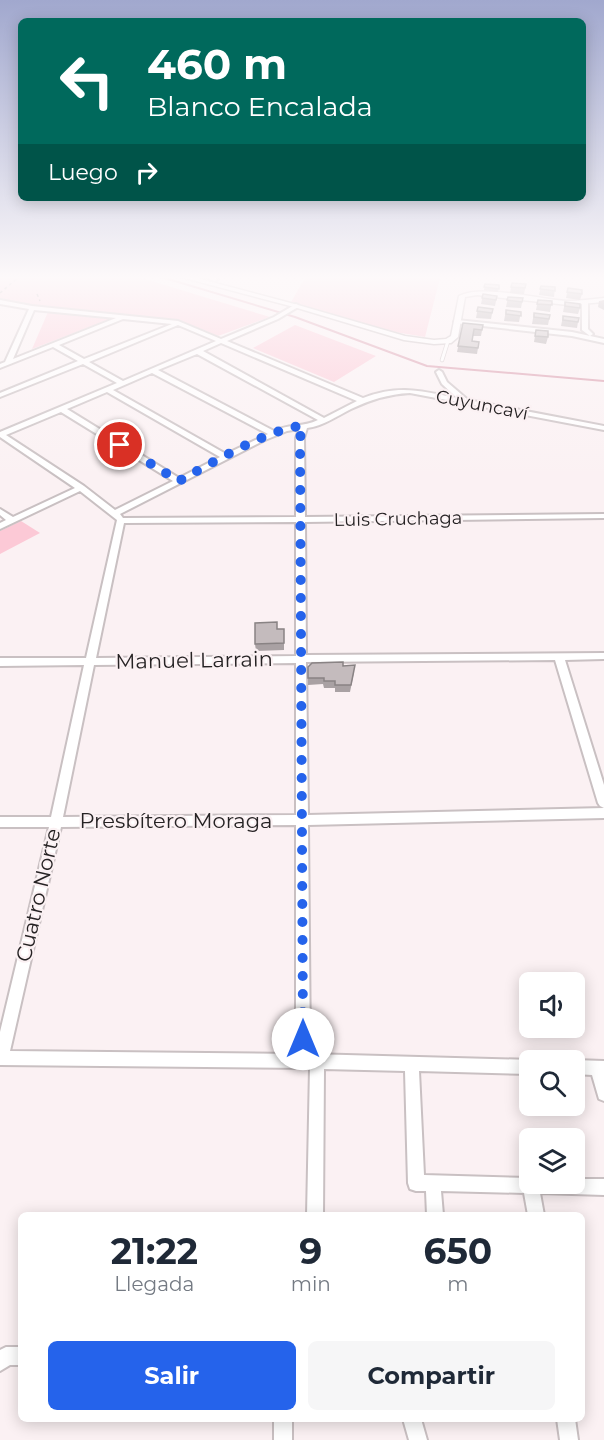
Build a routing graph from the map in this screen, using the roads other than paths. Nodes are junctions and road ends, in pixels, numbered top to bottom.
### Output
1 (16, 343) edge
2 (59, 343) edge
3 (128, 343) edge
4 (216, 343) edge
5 (227, 343) edge
6 (447, 343) edge
7 (54, 345) junction
8 (196, 351) junction
9 (442, 360) dead end
10 (84, 361) junction
11 (8, 362) junction
12 (0, 366) edge
13 (152, 370) junction
14 (439, 372) dead end
15 (122, 383) junction
16 (107, 389) junction
17 (0, 395) edge
18 (361, 400) junction
19 (466, 401) junction
20 (62, 409) junction
21 (323, 420) junction
22 (303, 426) junction
23 (604, 428) edge
24 (274, 434) junction
25 (0, 435) edge
26 (224, 456) junction
27 (179, 481) junction
28 (81, 488) junction
29 (0, 511) edge
30 (604, 516) edge
31 (118, 517) junction
32 (12, 520) junction
33 (301, 520) junction
34 (0, 526) edge
35 (559, 656) junction
36 (604, 656) edge
37 (302, 659) junction
38 (89, 661) junction
39 (0, 662) edge
40 (604, 803) edge
41 (604, 813) edge
42 (302, 820) junction
43 (56, 821) junction
44 (0, 822) edge
45 (0, 1058) edge
46 (310, 1061) junction
47 (412, 1064) junction
48 (519, 1066) edge
49 (585, 1067) edge
50 (601, 1068) edge
51 (604, 1094) edge
52 (433, 1183) junction
53 (519, 1185) edge
54 (585, 1186) edge
55 (604, 1187) edge
56 (532, 1194) edge
57 (315, 1212) edge
58 (435, 1212) edge
59 (536, 1212) edge
60 (18, 1356) edge
61 (0, 1362) edge
62 (283, 1422) edge
63 (413, 1422) edge
64 (566, 1422) edge
65 (283, 1440) edge
66 (418, 1440) edge
67 (569, 1440) edge

1 - 11 street
2 - 7 street
3 - 10 street
4 - 8 street
5 - 18 street
6 - 9 lane
7 - 10 street
7 - 11 street
8 - 13 street
8 - 21 street
10 - 15 street
10 - 17 street
11 - 12 street
13 - 15 street
13 - 24 street
14 - 19 street
15 - 16 street
16 - 20 street
16 - 26 street
18 - 19 street, Cuyuncaví
18 - 21 street, Cuyuncaví
19 - 23 street, Cuyuncaví
20 - 25 street
20 - 27 street
21 - 22 street, Cuyuncaví
22 - 24 street, Cuyuncaví
22 - 33 street
24 - 26 street, Cuyuncaví
25 - 28 street
26 - 27 street, Cuyuncaví
27 - 31 street, Cuyuncaví
28 - 31 street
28 - 32 street
29 - 32 street
30 - 33 street, Luis Cruchaga
31 - 33 street, Luis Cruchaga
31 - 38 street, Cuatro Norte
32 - 34 street
33 - 37 street
35 - 36 street, Manuel Larrain
35 - 37 street, Manuel Larrain
35 - 40 street
37 - 38 street, Manuel Larrain
37 - 42 street
38 - 39 street, Manuel Larrain
38 - 43 street, Cuatro Norte
41 - 42 street, Presbítero Moraga
42 - 43 street, Presbítero Moraga
42 - 46 street
43 - 44 street, Presbítero Moraga
43 - 45 street, Cuatro Norte
45 - 46 street
46 - 47 street
46 - 57 street
47 - 48 street
47 - 52 street
49 - 50 street
50 - 51 street
52 - 53 street
52 - 58 street
54 - 55 street
56 - 59 street
60 - 61 street
62 - 65 street
63 - 66 street
64 - 67 street

